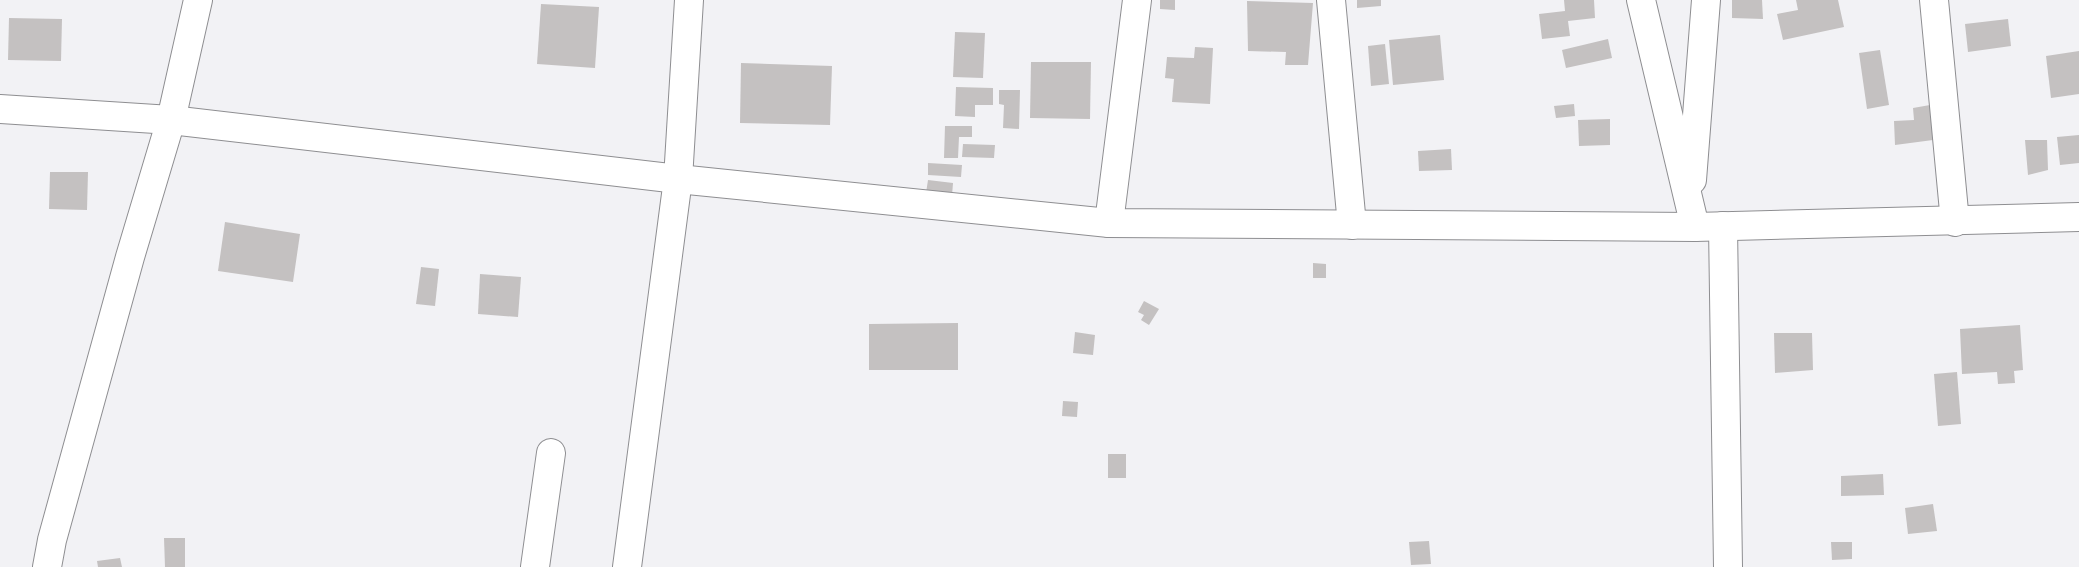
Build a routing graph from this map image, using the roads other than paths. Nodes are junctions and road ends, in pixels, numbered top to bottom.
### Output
1 (198, 0) edge
2 (689, 0) edge
3 (1137, 0) edge
4 (1331, 0) edge
5 (1642, 0) edge
6 (1706, 0) edge
7 (1934, 0) edge
8 (0, 109) edge
9 (171, 120) junction
10 (678, 179) junction
11 (1692, 217) junction
12 (2079, 217) edge
13 (1955, 222) junction
14 (1109, 223) junction
15 (1352, 225) junction
16 (1723, 226) junction
17 (551, 453) dead end
18 (47, 567) edge
19 (535, 567) edge
20 (627, 567) edge
21 (1728, 567) edge

1 - 9 street
2 - 10 street
3 - 14 street
4 - 15 street
5 - 11 street
6 - 11 street
7 - 13 street
8 - 9 street
9 - 10 street
9 - 18 street
10 - 14 street
10 - 20 street
11 - 15 street
11 - 16 street
12 - 13 street
13 - 16 street
14 - 15 street
16 - 21 street
17 - 19 street

